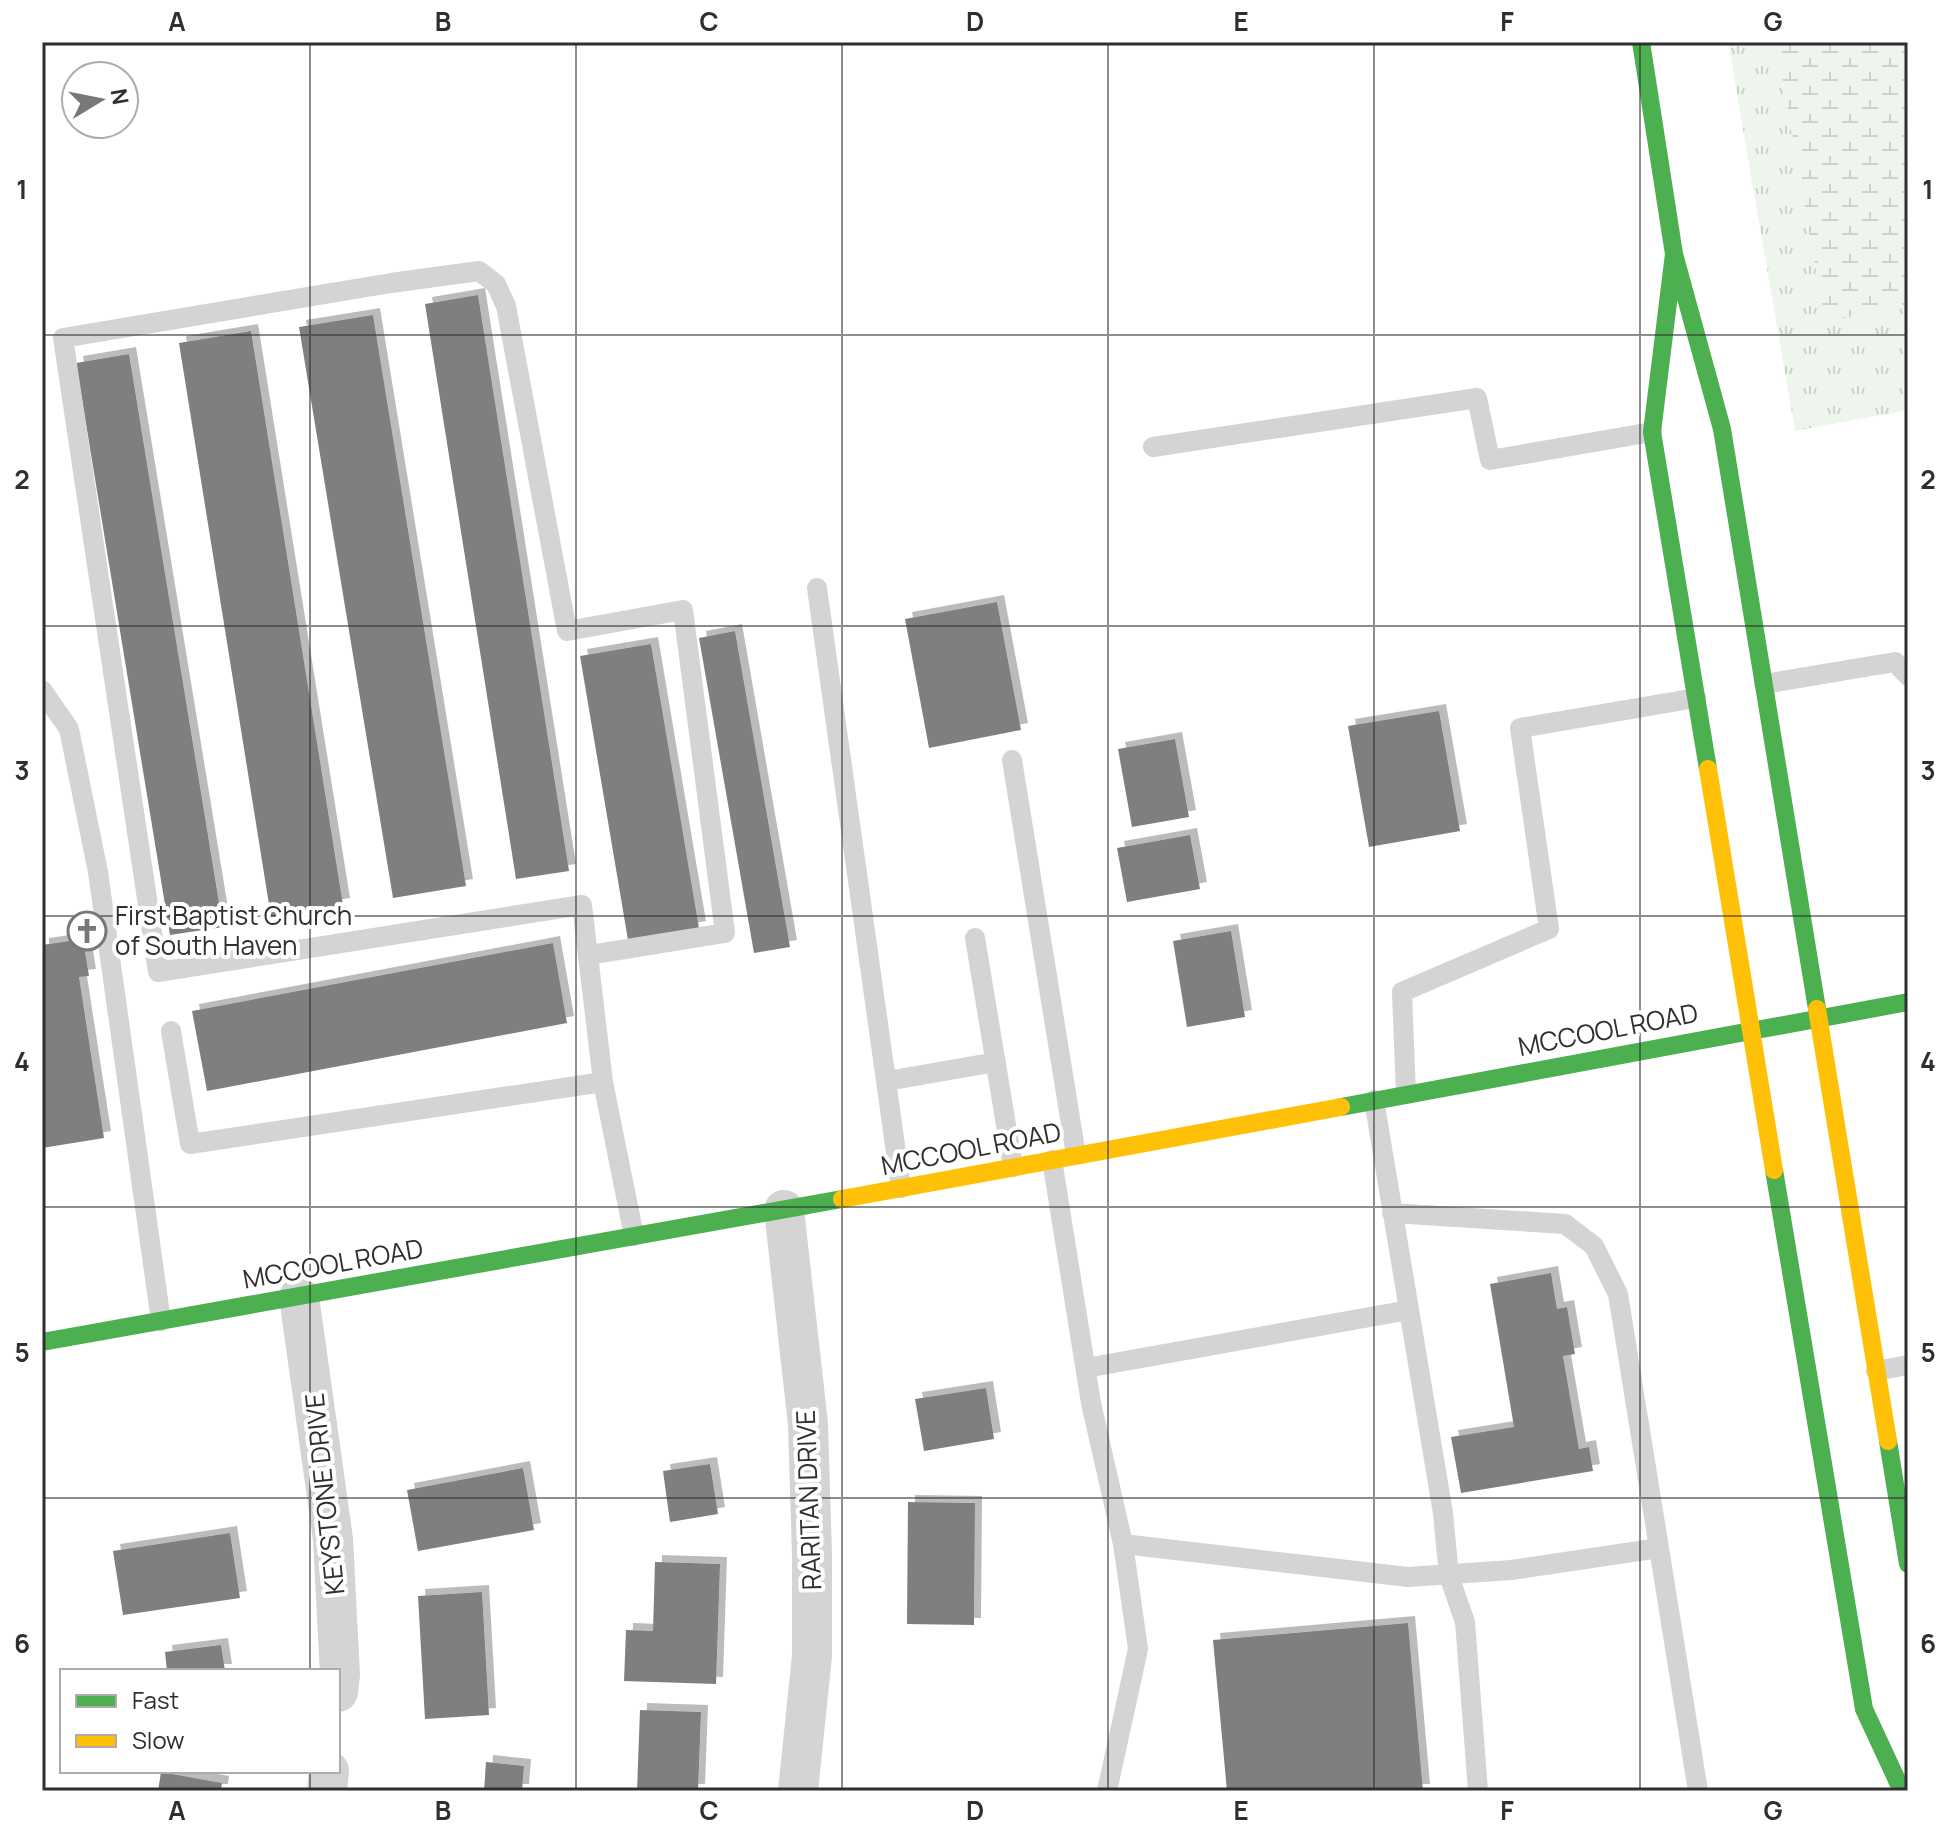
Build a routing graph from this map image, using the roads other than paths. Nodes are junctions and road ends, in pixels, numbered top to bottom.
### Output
1 (1641, 42) edge
2 (1674, 254) junction
3 (1652, 432) junction
4 (1153, 447) dead end
5 (817, 588) dead end
6 (1908, 676) edge
7 (1764, 684) junction
8 (42, 690) edge
9 (1696, 698) junction
10 (1012, 760) dead end
11 (975, 938) dead end
12 (589, 955) junction
13 (1908, 1002) edge
14 (1818, 1017) junction
15 (1751, 1029) junction
16 (171, 1031) dead end
17 (996, 1062) junction
18 (887, 1081) junction
19 (603, 1082) junction
20 (1406, 1094) junction
21 (1374, 1100) junction
22 (1076, 1155) junction
23 (1052, 1160) junction
24 (1013, 1167) junction
25 (901, 1188) junction
26 (784, 1210) junction
27 (1392, 1213) junction
28 (634, 1236) junction
29 (299, 1297) junction
30 (1409, 1310) junction
31 (161, 1321) junction
32 (42, 1342) edge
33 (1908, 1365) edge
34 (1086, 1368) junction
35 (1876, 1371) junction
36 (1123, 1544) junction
37 (1659, 1548) junction
38 (1908, 1564) edge
39 (1449, 1576) junction
40 (340, 1669) edge
41 (798, 1791) edge
42 (1107, 1791) edge
43 (1478, 1791) edge
44 (1698, 1791) edge
45 (1902, 1791) edge

1 - 2 main road
2 - 3 main road
2 - 7 main road
3 - 4 lane
3 - 9 main road
5 - 18 lane
6 - 7 lane
7 - 14 main road
8 - 31 lane
9 - 15 main road
9 - 20 lane
10 - 22 lane
11 - 17 lane
12 - 12 lane
12 - 19 lane
13 - 14 main road, MCCOOL ROAD
14 - 15 main road, MCCOOL ROAD
14 - 35 main road
15 - 20 main road, MCCOOL ROAD
15 - 45 main road
16 - 19 lane
17 - 18 lane
17 - 24 lane
18 - 25 lane
19 - 28 lane
20 - 21 main road, MCCOOL ROAD
21 - 22 main road, MCCOOL ROAD
21 - 27 lane
22 - 23 main road, MCCOOL ROAD
23 - 24 main road, MCCOOL ROAD
23 - 34 lane
24 - 25 main road, MCCOOL ROAD
25 - 26 main road, MCCOOL ROAD
26 - 28 main road, MCCOOL ROAD
26 - 41 street, RARITAN DRIVE
27 - 30 lane
27 - 37 lane
28 - 29 main road, MCCOOL ROAD
29 - 31 main road, MCCOOL ROAD
29 - 40 street, KEYSTONE DRIVE
30 - 34 lane
30 - 39 lane
31 - 32 main road, MCCOOL ROAD
33 - 35 lane
34 - 36 lane
35 - 38 main road
36 - 39 lane
36 - 42 lane
37 - 39 lane
37 - 44 lane
39 - 43 lane

